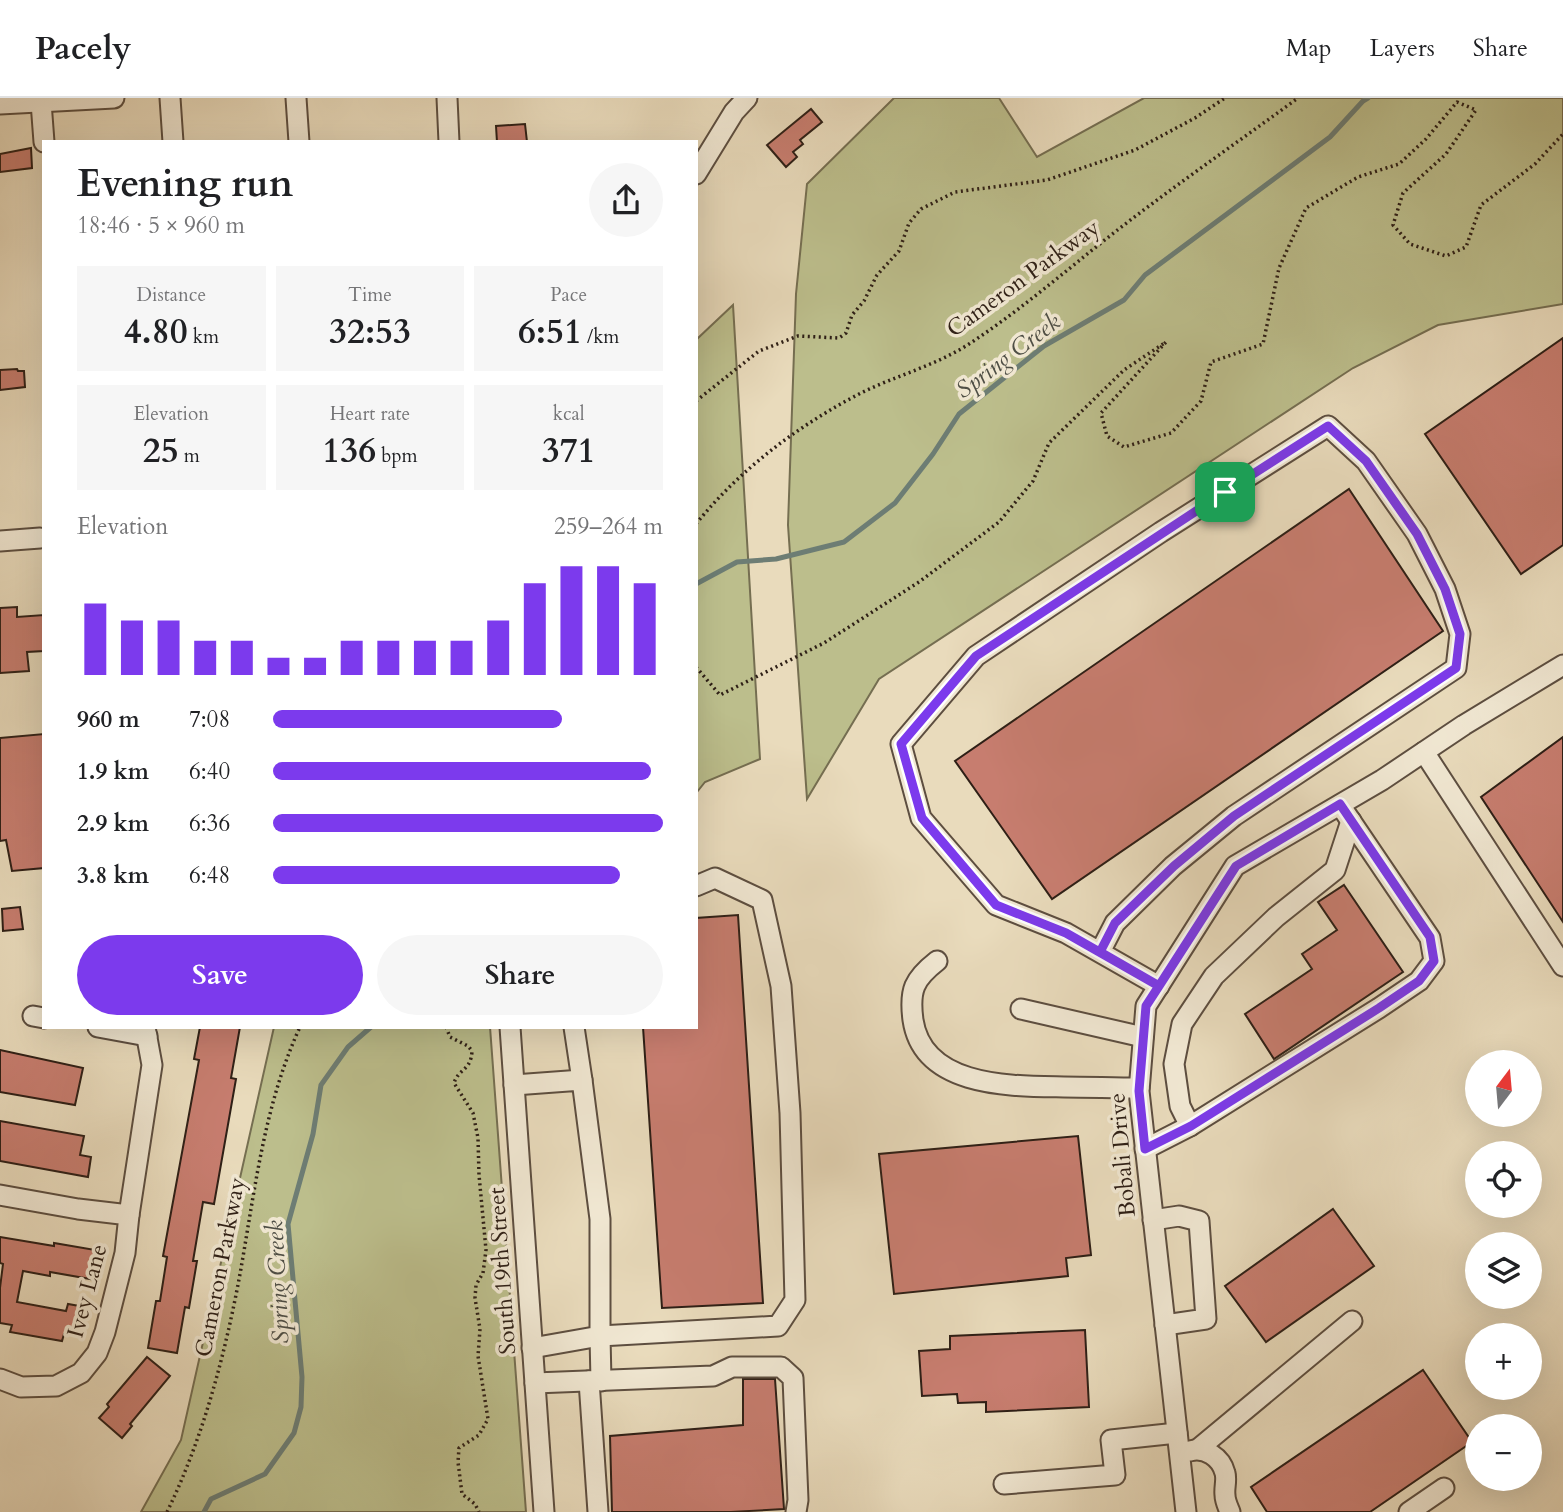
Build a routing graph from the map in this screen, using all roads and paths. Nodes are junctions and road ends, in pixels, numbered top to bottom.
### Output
1 (114, 98) edge
2 (170, 98) edge
3 (296, 98) edge
4 (447, 98) edge
5 (1225, 98) edge
6 (1298, 98) edge
7 (41, 102) junction
8 (735, 102) edge
9 (0, 104) edge
10 (1563, 134) edge
11 (44, 140) edge
12 (173, 140) edge
13 (299, 140) edge
14 (449, 140) edge
15 (698, 170) edge
16 (698, 399) edge
17 (698, 522) edge
18 (40, 538) dead end
19 (0, 541) edge
20 (698, 669) edge
21 (1561, 669) edge
22 (1424, 752) junction
23 (1346, 813) junction
24 (698, 885) edge
25 (1100, 952) junction
26 (937, 961) dead end
27 (1563, 966) edge
28 (1159, 986) junction
29 (1021, 1009) dead end
30 (122, 1029) edge
31 (299, 1029) edge
32 (447, 1029) edge
33 (510, 1029) edge
34 (574, 1029) edge
35 (146, 1031) edge
36 (1143, 1037) junction
37 (582, 1080) junction
38 (514, 1085) junction
39 (1139, 1088) junction
40 (1191, 1126) junction
41 (1145, 1149) junction
42 (0, 1195) edge
43 (129, 1215) junction
44 (1153, 1220) junction
45 (1352, 1321) dead end
46 (1165, 1325) junction
47 (600, 1336) junction
48 (532, 1348) junction
49 (0, 1379) edge
50 (595, 1381) junction
51 (535, 1383) junction
52 (1177, 1433) junction
53 (1189, 1452) junction
54 (1004, 1484) dead end
55 (1444, 1488) dead end
56 (167, 1512) edge
57 (479, 1512) edge
58 (544, 1512) edge
59 (598, 1512) edge
60 (796, 1512) edge
61 (1185, 1512) edge
62 (1230, 1512) edge
63 (1409, 1512) edge

1 - 7 street
2 - 12 street
3 - 13 street
4 - 14 street
5 - 16 path
6 - 17 path, Cameron Parkway
7 - 9 street
7 - 11 street
8 - 15 street
10 - 20 path
18 - 19 street
21 - 22 street, Bobali Drive
22 - 23 street, Bobali Drive
22 - 27 street
23 - 28 street, Bobali Drive
23 - 40 street
23 - 40 street
24 - 47 street
25 - 25 street
25 - 28 street
26 - 39 street
28 - 36 street, Bobali Drive
29 - 36 street
30 - 35 street
31 - 56 path, Cameron Parkway
32 - 57 path
33 - 38 street, South 19th Street
34 - 37 street
35 - 43 street, Ivey Lane
36 - 39 street, Bobali Drive
37 - 38 street
37 - 47 street
38 - 48 street, South 19th Street
39 - 41 street, Bobali Drive
40 - 41 street
41 - 44 street, Bobali Drive
42 - 43 street, Ivey Lane
43 - 49 street, Ivey Lane
44 - 46 street, Bobali Drive
44 - 46 street
45 - 53 street
46 - 52 street, Bobali Drive
47 - 48 street
47 - 50 street
48 - 51 street, South 19th Street
50 - 51 street
50 - 59 street
50 - 60 street
51 - 58 street, South 19th Street
52 - 53 street, Bobali Drive
52 - 54 street
53 - 61 street, Bobali Drive
53 - 62 street
55 - 63 street

